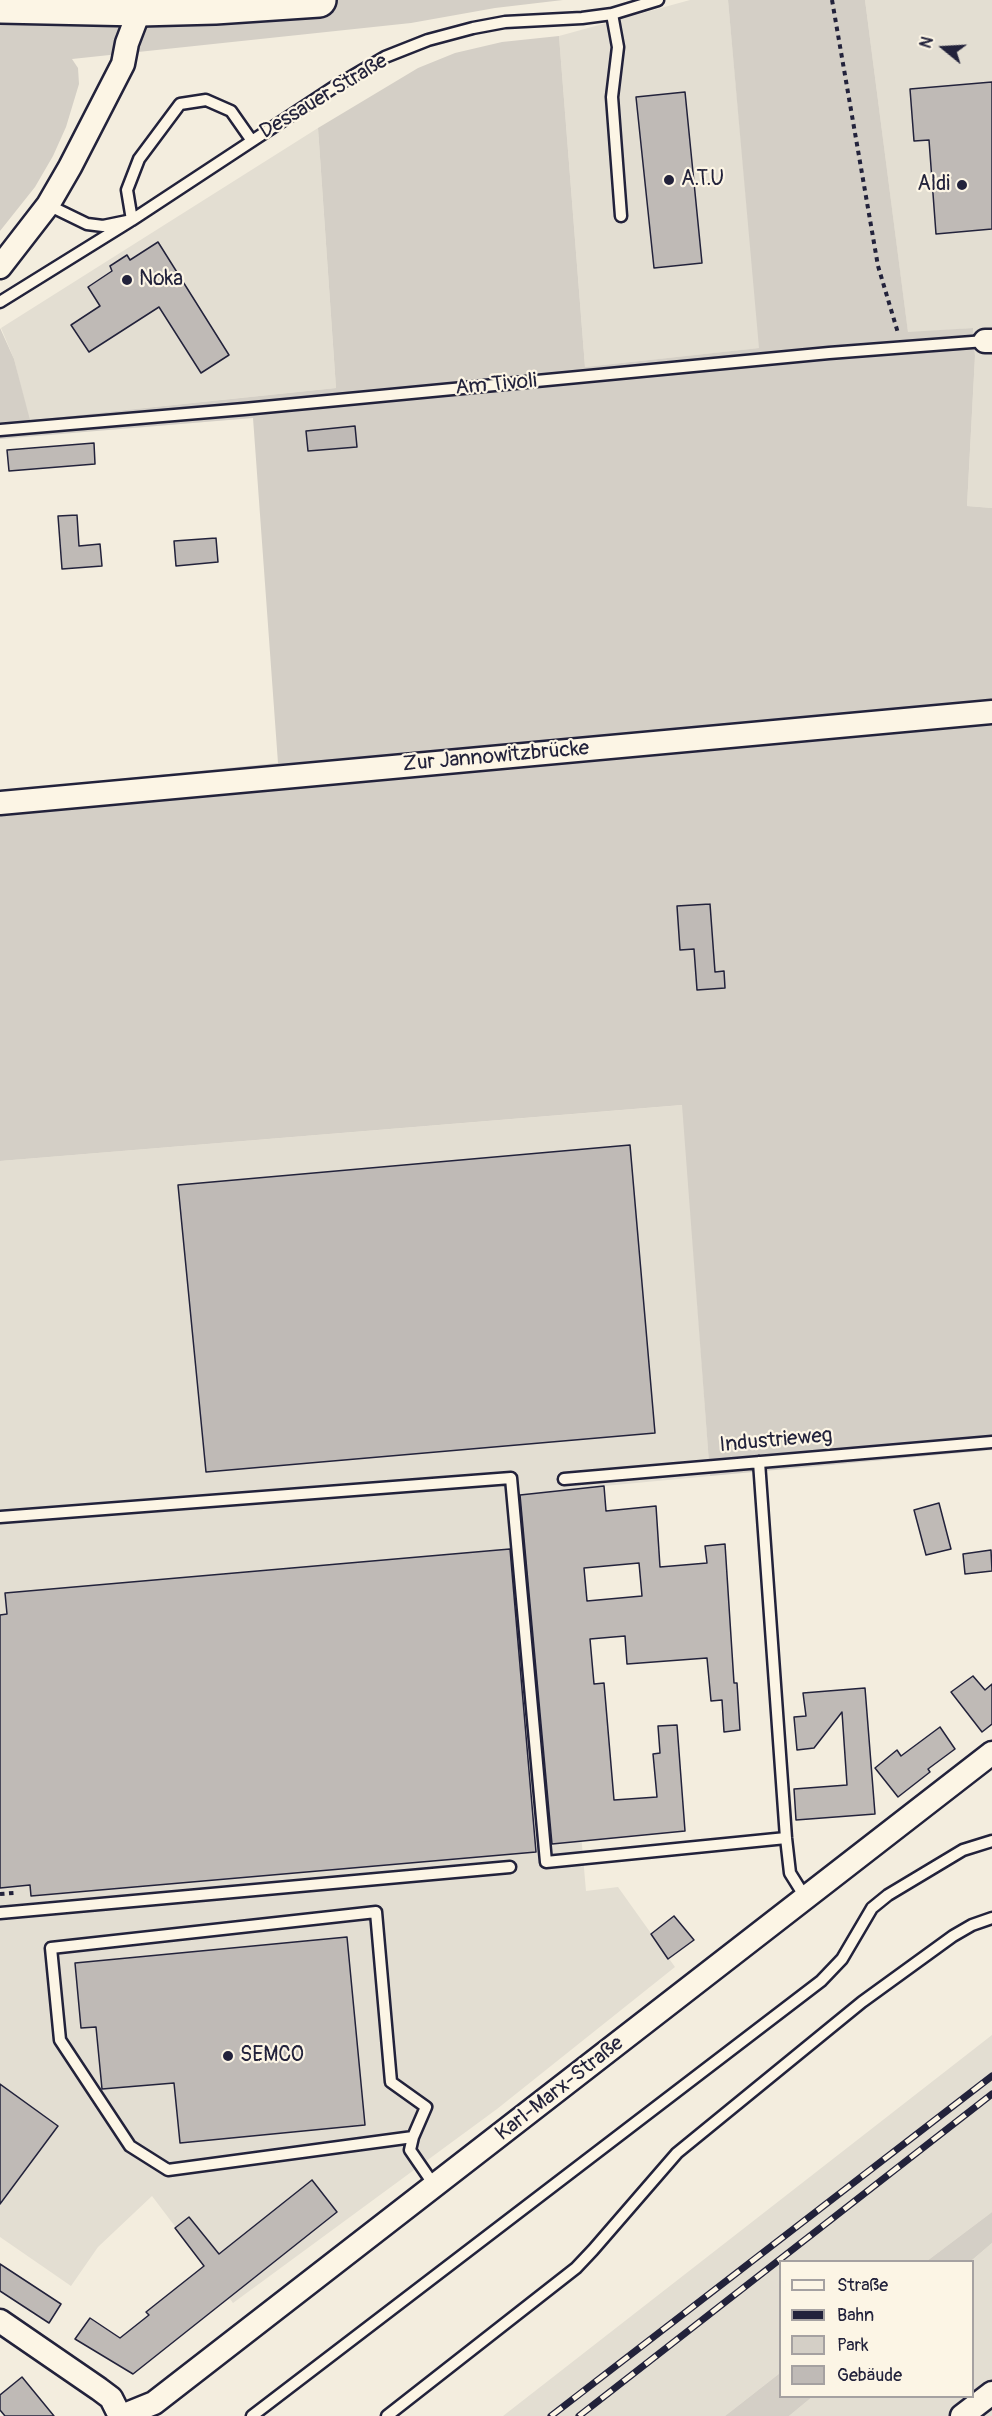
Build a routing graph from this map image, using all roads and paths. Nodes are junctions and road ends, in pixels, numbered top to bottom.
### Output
1 (319, 0) edge
2 (657, 0) edge
3 (832, 0) edge
4 (141, 4) edge
5 (0, 6) edge
6 (612, 14) junction
7 (252, 141) junction
8 (48, 205) junction
9 (621, 216) dead end
10 (132, 220) junction
11 (0, 267) edge
12 (0, 302) edge
13 (989, 341) edge
14 (904, 348) junction
15 (0, 430) edge
16 (992, 712) edge
17 (0, 803) edge
18 (992, 1442) edge
19 (759, 1462) junction
20 (564, 1479) dead end
21 (0, 1516) edge
22 (992, 1753) edge
23 (786, 1838) junction
24 (992, 1841) edge
25 (510, 1868) dead end
26 (14, 1893) dead end
27 (0, 1894) edge
28 (805, 1897) junction
29 (0, 1913) edge
30 (992, 1918) edge
31 (413, 2137) junction
32 (434, 2185) junction
33 (0, 2321) edge
34 (992, 2393) edge
35 (159, 2410) edge
36 (121, 2416) edge
37 (252, 2416) edge
38 (387, 2416) edge
39 (962, 2416) edge

1 - 4 main road
2 - 6 lane, Dessauer Straße
3 - 14 path
4 - 5 main road
4 - 8 street
6 - 7 lane, Dessauer Straße
6 - 9 lane
7 - 10 lane, Dessauer Straße
7 - 10 lane
8 - 10 lane, Dessauer Straße
8 - 11 street
10 - 12 lane
13 - 14 lane, Am Tivoli
14 - 15 lane, Am Tivoli
16 - 17 street, Zur Jannowitzbrücke
18 - 19 lane, Industrieweg
19 - 20 lane, Industrieweg
19 - 23 lane
21 - 23 lane
22 - 28 street, Karl-Marx-Straße
23 - 28 lane
24 - 37 lane
25 - 29 lane
26 - 27 path
28 - 32 street, Karl-Marx-Straße
30 - 38 lane
31 - 31 lane
31 - 32 lane
32 - 35 street, Karl-Marx-Straße
33 - 36 street
34 - 39 street
35 - 36 street, Karl-Marx-Straße

